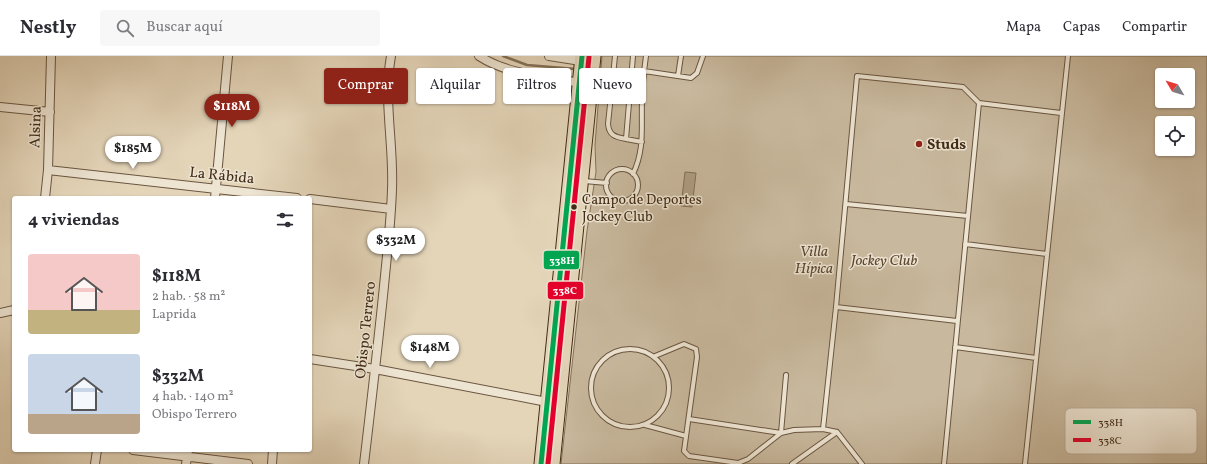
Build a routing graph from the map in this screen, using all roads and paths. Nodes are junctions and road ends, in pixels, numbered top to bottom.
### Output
1 (51, 56) edge
2 (228, 56) edge
3 (391, 56) edge
4 (479, 56) edge
5 (548, 56) edge
6 (594, 56) edge
7 (615, 56) edge
8 (633, 56) edge
9 (646, 56) edge
10 (681, 56) edge
11 (703, 56) edge
12 (1068, 56) edge
13 (582, 58) edge
14 (581, 68) edge
15 (644, 68) edge
16 (646, 71) edge
17 (678, 76) junction
18 (579, 83) edge
19 (979, 103) junction
20 (579, 104) edge
21 (642, 104) edge
22 (0, 107) edge
23 (50, 112) junction
24 (1061, 113) junction
25 (626, 139) junction
26 (642, 142) junction
27 (48, 170) junction
28 (633, 174) junction
29 (576, 180) junction
30 (607, 183) junction
31 (216, 189) junction
32 (45, 196) edge
33 (215, 196) edge
34 (279, 196) edge
35 (312, 200) edge
36 (846, 204) junction
37 (391, 209) junction
38 (968, 216) junction
39 (965, 244) junction
40 (1047, 254) junction
41 (836, 307) junction
42 (12, 310) edge
43 (0, 313) edge
44 (957, 321) junction
45 (955, 348) junction
46 (655, 356) junction
47 (1036, 358) junction
48 (312, 359) edge
49 (376, 369) junction
50 (786, 375) dead end
51 (547, 402) junction
52 (689, 419) junction
53 (645, 425) junction
54 (823, 429) junction
55 (838, 432) junction
56 (781, 433) junction
57 (686, 436) junction
58 (97, 452) edge
59 (148, 452) edge
60 (273, 452) edge
61 (187, 457) edge
62 (95, 464) edge
63 (248, 464) edge
64 (272, 464) edge
65 (364, 464) edge
66 (541, 464) edge
67 (553, 464) edge
68 (792, 464) edge
69 (862, 464) edge
70 (944, 464) edge
71 (1025, 464) edge

1 - 23 street, Alsina
2 - 31 street
3 - 37 street, Obispo Terrero
4 - 18 street
5 - 13 street
6 - 29 main road
7 - 25 lane
8 - 25 lane
9 - 15 lane
10 - 17 lane
11 - 17 lane
12 - 24 lane
13 - 14 main road
16 - 17 lane
19 - 24 lane
19 - 36 lane
19 - 38 lane
20 - 29 main road
21 - 26 lane
22 - 23 street
23 - 27 street, Alsina
24 - 40 lane
25 - 26 lane
26 - 28 lane
27 - 31 street, La Rábida
27 - 32 street, Alsina
28 - 30 lane
28 - 30 lane
29 - 30 lane
29 - 51 main road
29 - 67 main road
31 - 33 street
31 - 34 street, La Rábida
35 - 37 street
36 - 38 lane
36 - 41 lane
37 - 49 street, Obispo Terrero
38 - 39 lane
39 - 40 lane
39 - 44 lane
40 - 47 lane
41 - 44 lane
41 - 54 lane
42 - 43 street
44 - 45 lane
45 - 47 lane
45 - 70 lane
46 - 52 lane
46 - 53 lane
46 - 53 lane
47 - 71 lane
48 - 49 street
49 - 51 street
49 - 65 street, Obispo Terrero
50 - 56 lane
51 - 66 main road
52 - 56 lane
52 - 57 lane
53 - 57 lane
54 - 55 lane
54 - 56 lane
55 - 68 lane
55 - 69 lane
56 - 57 lane
58 - 62 street
59 - 61 street
60 - 64 street
61 - 63 street

